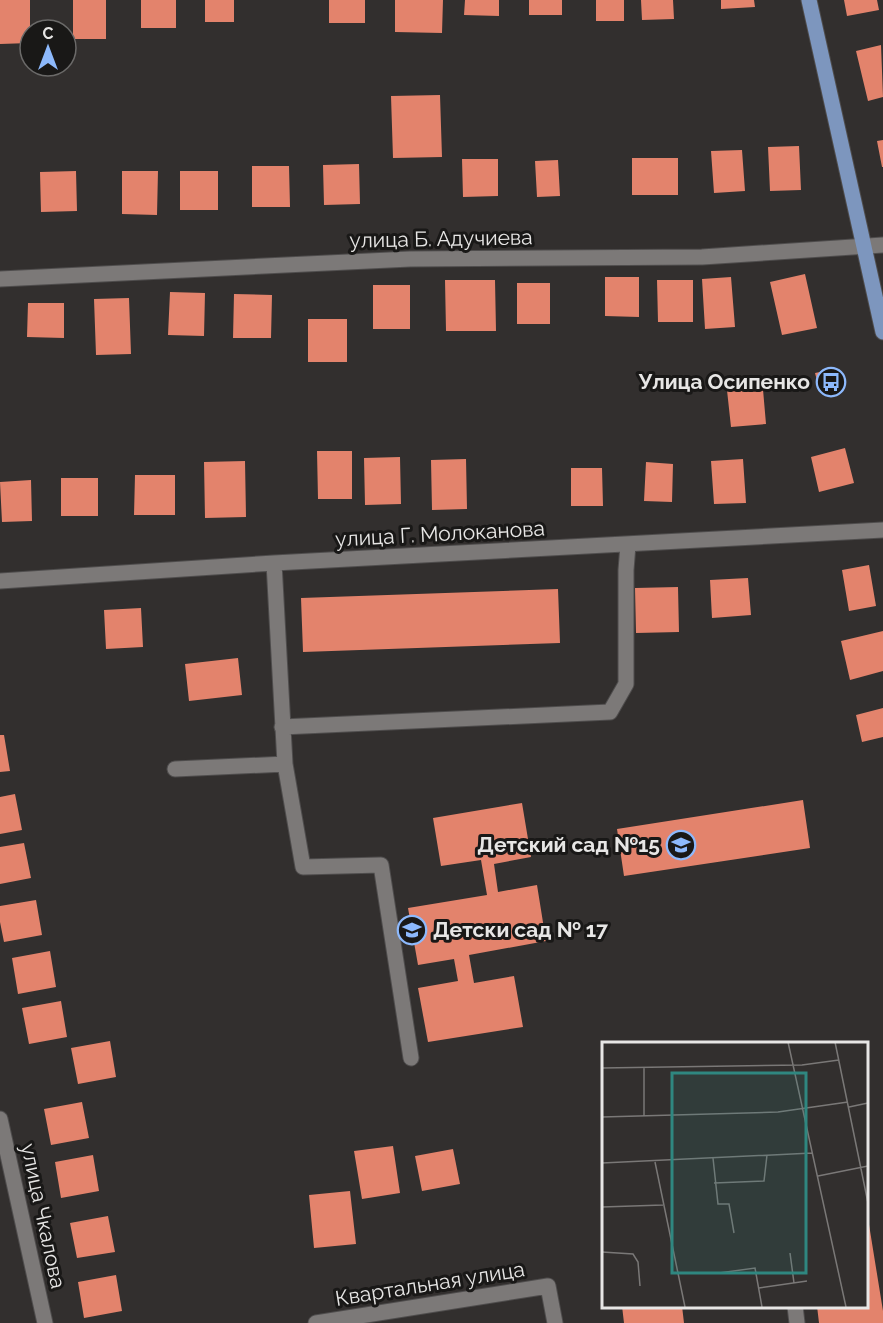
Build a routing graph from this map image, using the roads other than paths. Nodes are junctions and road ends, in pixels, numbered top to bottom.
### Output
1 (809, 0) edge
2 (883, 245) edge
3 (863, 247) junction
4 (0, 279) edge
5 (883, 332) edge
6 (883, 530) edge
7 (628, 545) junction
8 (274, 563) junction
9 (0, 581) edge
10 (282, 727) junction
11 (285, 764) junction
12 (175, 769) dead end
13 (411, 1058) dead end
14 (0, 1119) edge
15 (795, 1308) edge
16 (45, 1323) edge
17 (316, 1323) edge
18 (555, 1323) edge
19 (797, 1323) edge

1 - 3 main road
2 - 3 street, улица Б. Адучиева
3 - 4 street, улица Б. Адучиева
3 - 5 main road
6 - 7 street, улица Г. Молоканова
7 - 8 street, улица Г. Молоканова
7 - 10 street
8 - 9 street, улица Г. Молоканова
8 - 10 street
10 - 11 street
11 - 12 street
11 - 13 street
14 - 16 street, улица Чкалова
15 - 19 street
17 - 18 street, Квартальная улица

